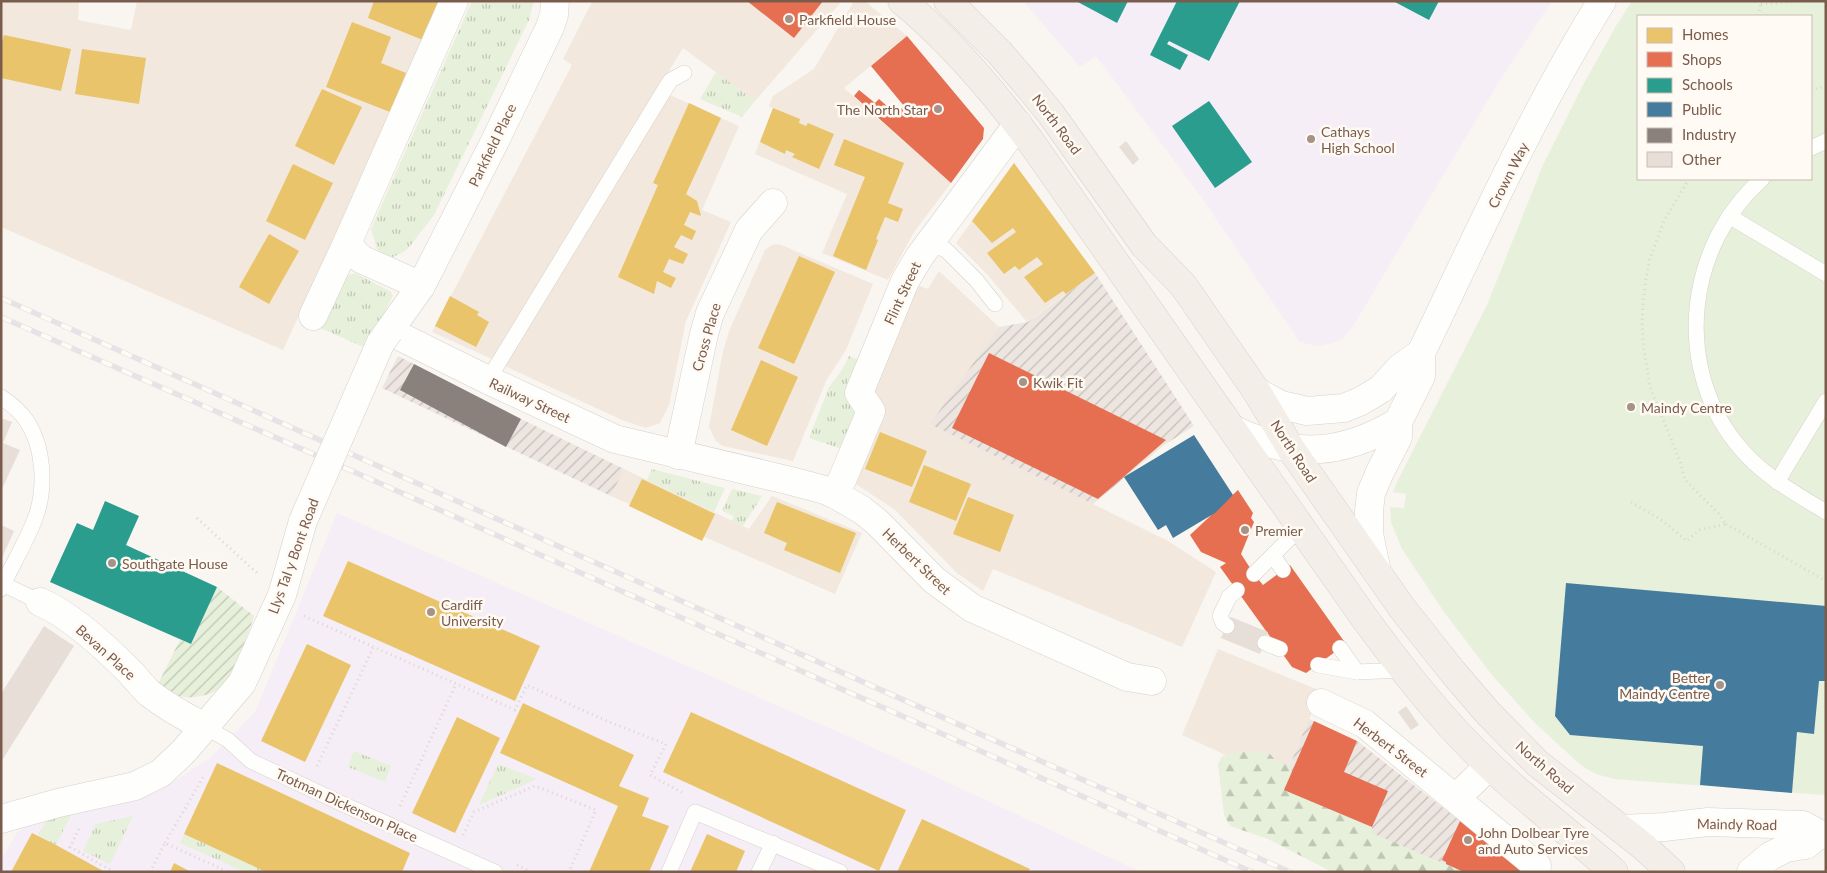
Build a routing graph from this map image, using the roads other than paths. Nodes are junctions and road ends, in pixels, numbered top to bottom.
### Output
1 (454, 1) edge
2 (555, 1) edge
3 (902, 1) edge
4 (1602, 1) edge
5 (960, 6) edge
6 (684, 73) dead end
7 (1018, 124) junction
8 (1826, 142) edge
9 (1812, 148) edge
10 (1761, 180) edge
11 (773, 203) dead end
12 (1729, 216) junction
13 (348, 241) junction
14 (930, 244) junction
15 (1826, 274) edge
16 (421, 286) junction
17 (995, 304) dead end
18 (313, 316) dead end
19 (389, 331) junction
20 (1422, 353) junction
21 (488, 380) junction
22 (1257, 392) junction
23 (1, 397) edge
24 (1826, 400) edge
25 (1398, 422) junction
26 (1234, 430) junction
27 (1291, 449) junction
28 (678, 455) junction
29 (842, 480) dead end
30 (1777, 482) junction
31 (1826, 512) edge
32 (1301, 527) junction
33 (1268, 572) dead end
34 (1377, 572) junction
35 (2, 586) edge
36 (1236, 590) dead end
37 (40, 602) joint
38 (1226, 626) dead end
39 (1265, 643) dead end
40 (1340, 648) dead end
41 (1280, 649) dead end
42 (1327, 664) dead end
43 (1404, 670) junction
44 (1357, 672) junction
45 (1152, 681) dead end
46 (1321, 702) dead end
47 (205, 727) junction
48 (1489, 766) junction
49 (1456, 798) junction
50 (1, 819) edge
51 (1622, 829) junction
52 (1822, 834) edge
53 (772, 843) junction
54 (1537, 866) dead end
55 (495, 872) edge
56 (669, 872) edge
57 (759, 872) edge
58 (840, 872) edge
59 (1614, 872) edge
60 (1671, 872) edge
61 (1751, 872) edge

1 - 13 street
2 - 16 street, Parkfield Place
3 - 7 main road
4 - 20 street, Crown Way
5 - 22 main road, North Road
6 - 21 lane
7 - 14 street, Flint Street
7 - 26 main road
8 - 9 lane
10 - 12 lane
11 - 28 street, Cross Place
12 - 15 lane
12 - 30 lane
13 - 16 street
13 - 18 street
14 - 17 lane
14 - 29 street, Flint Street
16 - 19 street, Parkfield Place
19 - 21 street, Railway Street
19 - 47 street, Llys Tal y Bont Road, bridge
20 - 22 street
20 - 25 street, Crown Way
21 - 28 street, Railway Street
22 - 27 main road, North Road
23 - 35 lane
24 - 30 lane
25 - 27 street
25 - 34 street, Crown Way
26 - 27 street
26 - 32 main road
27 - 34 main road, North Road
28 - 45 street, Herbert Street
30 - 31 lane
32 - 33 lane
32 - 43 main road
34 - 51 main road, North Road
35 - 37 lane, Bevan Place
36 - 38 lane
37 - 47 street, Bevan Place
39 - 41 lane
40 - 44 lane
42 - 44 lane
43 - 44 lane
43 - 48 main road
46 - 49 street, Herbert Street
47 - 50 street, Llys Tal y Bont Road
47 - 55 lane, Trotman Dickenson Place
48 - 49 street
48 - 59 main road
49 - 54 street, Herbert Street
51 - 52 street, Maindy Road
51 - 60 main road, North Road
52 - 61 street, Maindy Road
53 - 56 lane
53 - 57 lane
53 - 58 lane

